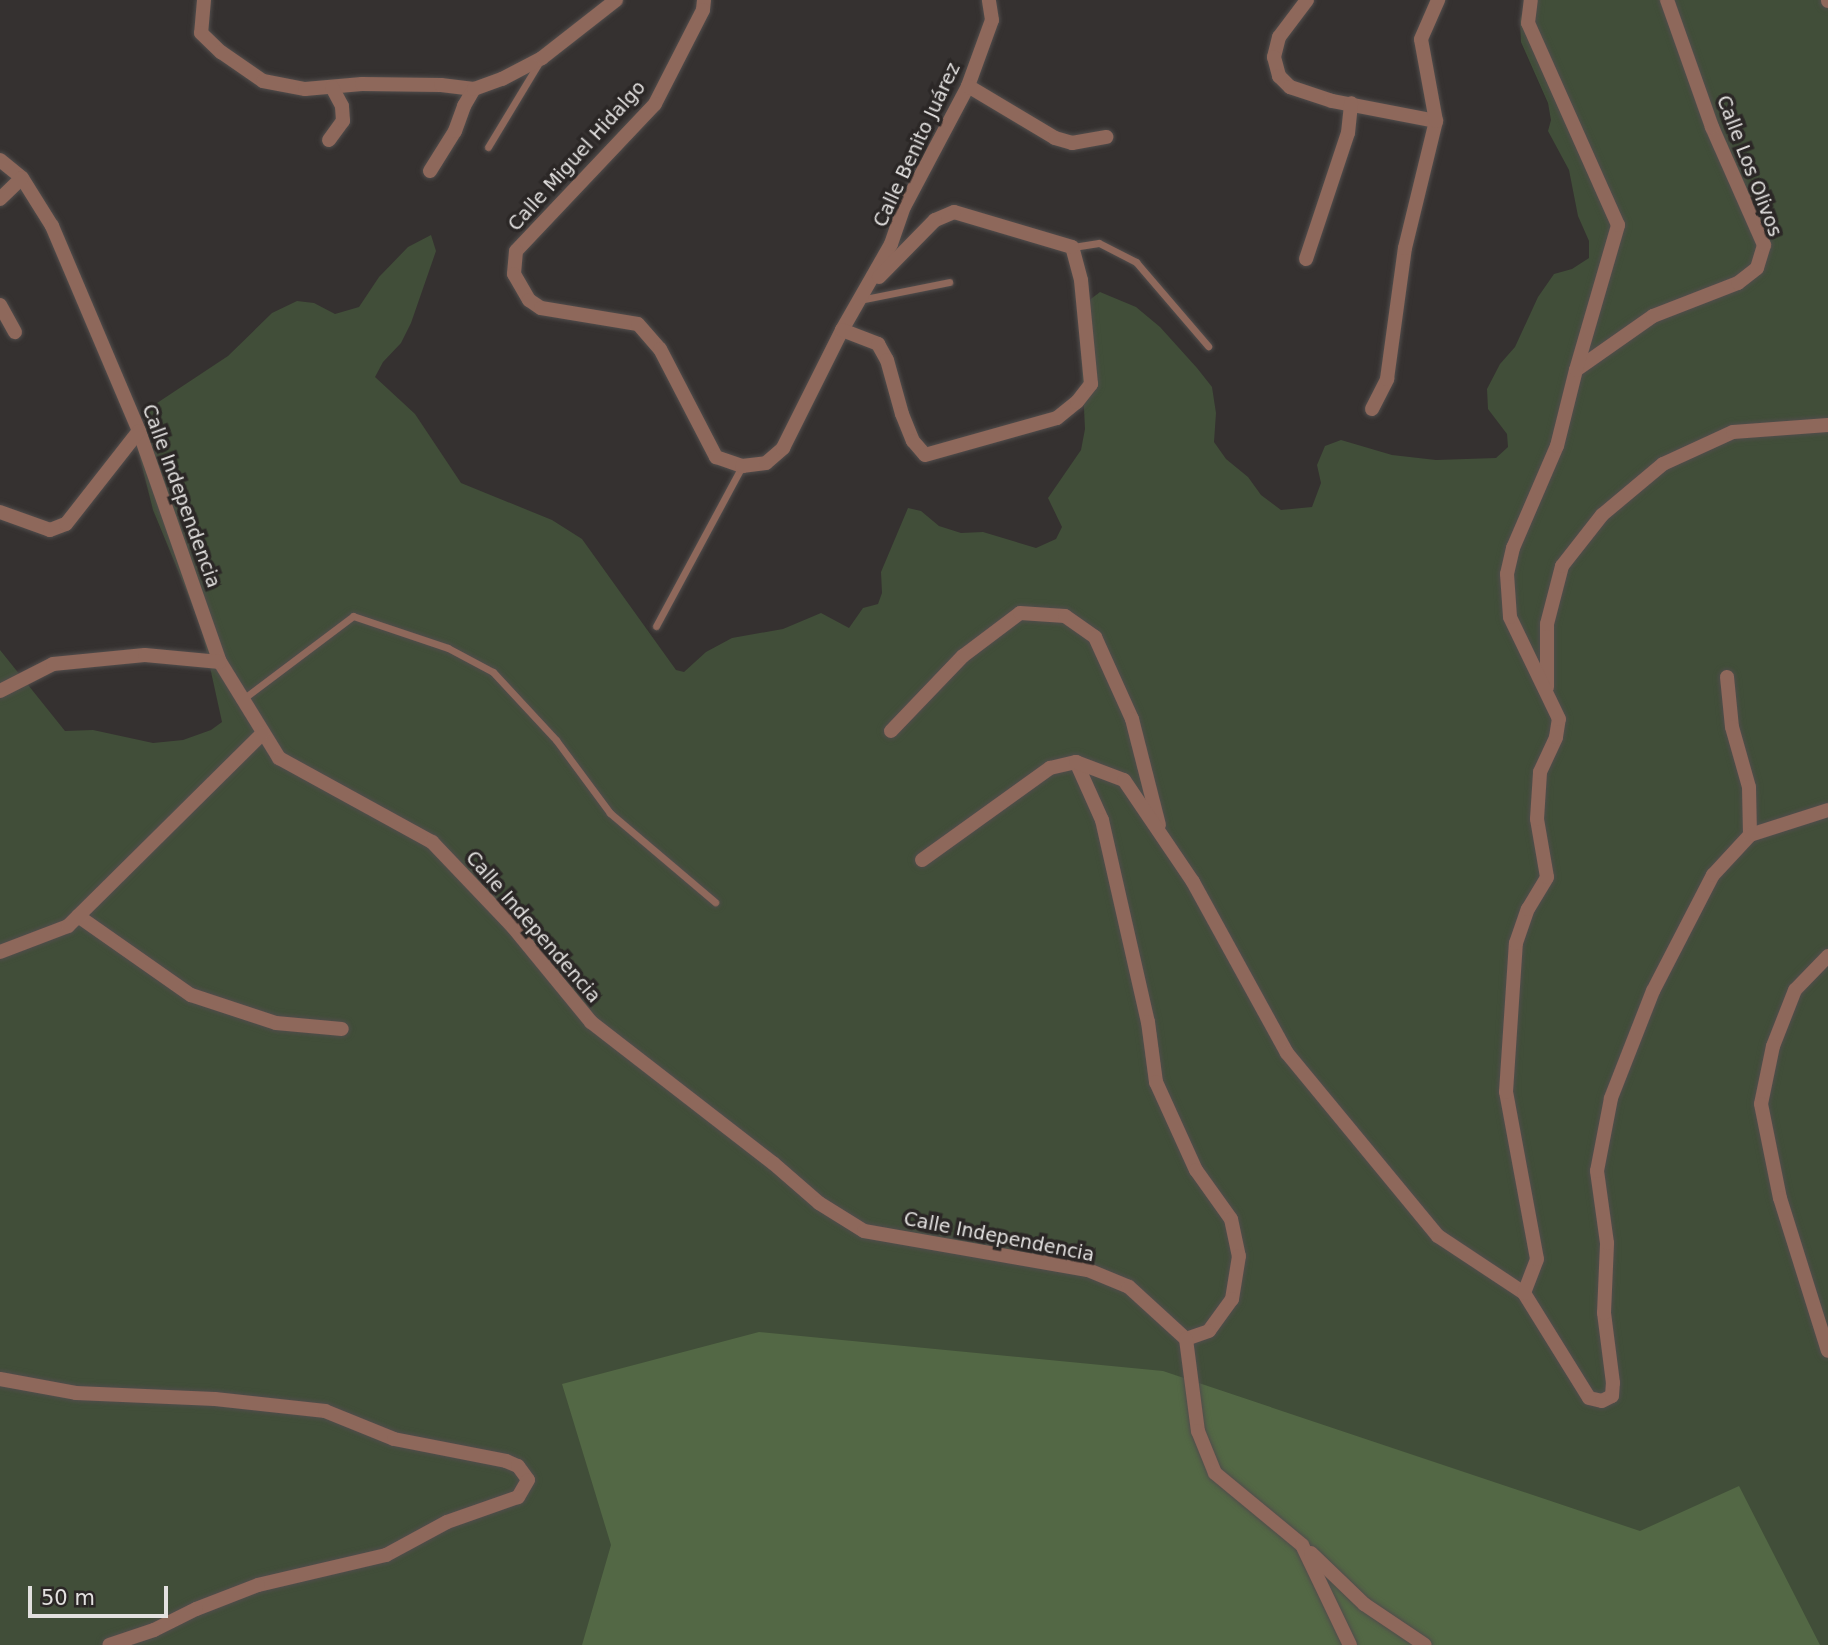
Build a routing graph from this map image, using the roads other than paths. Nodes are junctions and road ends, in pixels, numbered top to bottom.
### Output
1 (204, 0) edge
2 (616, 0) edge
3 (704, 0) edge
4 (989, 0) edge
5 (1307, 0) edge
6 (1438, 0) edge
7 (1531, 0) edge
8 (1667, 0) edge
9 (542, 58) junction
10 (968, 86) junction
11 (332, 87) junction
12 (474, 89) junction
13 (1351, 103) junction
14 (1436, 121) junction
15 (1106, 137) dead end
16 (329, 140) dead end
17 (488, 147) dead end
18 (0, 160) edge
19 (430, 171) dead end
20 (22, 178) junction
21 (0, 199) edge
22 (1072, 247) junction
23 (1306, 259) dead end
24 (949, 282) dead end
25 (861, 296) junction
26 (0, 305) edge
27 (842, 330) junction
28 (15, 332) dead end
29 (1208, 346) dead end
30 (1576, 370) junction
31 (1372, 409) dead end
32 (1828, 425) edge
33 (139, 431) junction
34 (742, 466) junction
35 (0, 512) edge
36 (656, 626) dead end
37 (220, 662) junction
38 (1727, 677) dead end
39 (0, 691) edge
40 (1548, 691) junction
41 (243, 699) junction
42 (891, 730) dead end
43 (263, 733) junction
44 (1076, 762) junction
45 (1828, 810) edge
46 (1750, 835) junction
47 (1162, 836) junction
48 (922, 860) dead end
49 (715, 902) dead end
50 (78, 916) junction
51 (0, 952) edge
52 (1828, 956) edge
53 (342, 1030) dead end
54 (1524, 1293) junction
55 (1186, 1339) junction
56 (1828, 1351) edge
57 (0, 1379) edge
58 (1302, 1545) junction
59 (109, 1645) edge
60 (1350, 1645) edge
61 (1425, 1645) edge

1 - 11 street
2 - 9 street
3 - 34 street, Calle Miguel Hidalgo
4 - 10 street, Calle Benito Juárez
5 - 13 street
6 - 14 street
7 - 30 street
8 - 30 street, Calle Los Olivos
9 - 12 street
9 - 17 lane
10 - 15 street
10 - 25 street, Calle Benito Juárez
11 - 12 street
11 - 16 street
12 - 19 street
13 - 14 street
13 - 23 street
14 - 31 street
18 - 20 street, Calle Independencia
20 - 21 street
20 - 33 street, Calle Independencia
22 - 25 street
22 - 27 street
22 - 29 lane
24 - 25 lane
25 - 27 street
26 - 28 street
27 - 34 street
30 - 40 street
32 - 40 street
33 - 35 street
33 - 37 street, Calle Independencia
34 - 36 lane
37 - 39 street
37 - 41 street, Calle Independencia
38 - 46 street
40 - 54 street
41 - 43 street, Calle Independencia
41 - 49 lane
42 - 47 street
43 - 50 street
43 - 55 street, Calle Independencia
44 - 47 street
44 - 48 street
44 - 55 street
45 - 46 street
46 - 54 street
47 - 54 street
50 - 51 street
50 - 53 street
52 - 56 street
55 - 58 street
57 - 59 street
58 - 60 street
58 - 61 street

